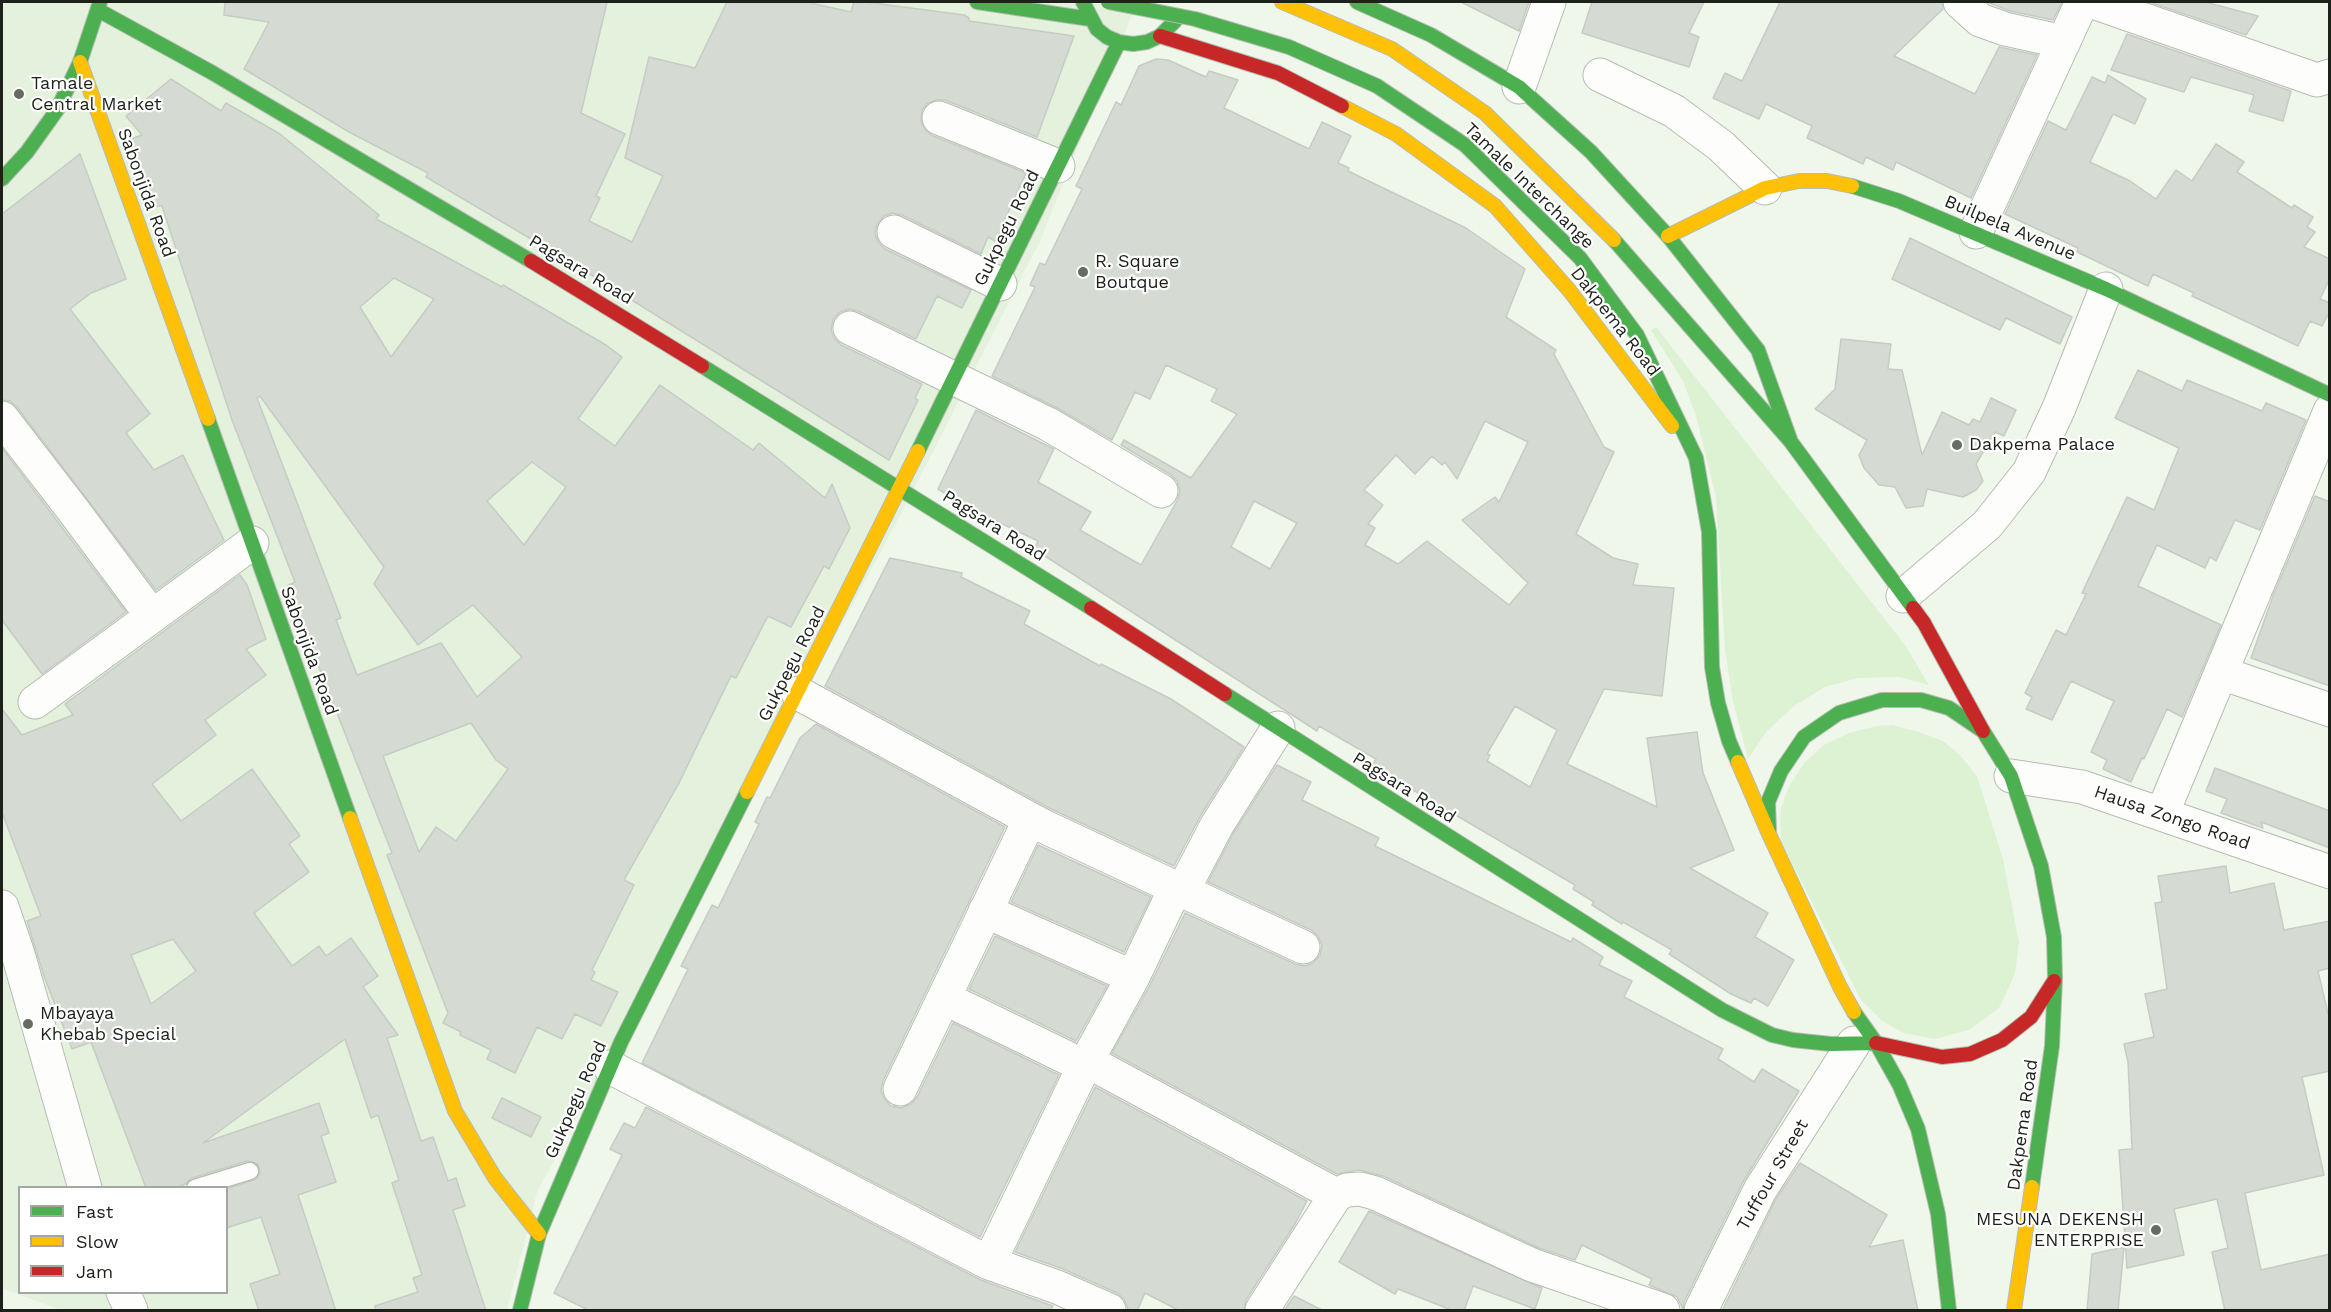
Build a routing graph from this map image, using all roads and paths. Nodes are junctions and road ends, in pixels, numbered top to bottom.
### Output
1 (977, 2) edge
2 (1083, 2) edge
3 (1108, 2) edge
4 (1184, 2) edge
5 (1282, 2) edge
6 (1356, 2) edge
7 (1549, 2) edge
8 (1960, 2) edge
9 (2082, 2) edge
10 (2093, 2) edge
11 (99, 6) edge
12 (1090, 19) junction
13 (1160, 36) junction
14 (1119, 42) junction
15 (2064, 42) junction
16 (80, 62) junction
17 (1600, 75) dead end
18 (2330, 76) edge
19 (1519, 87) junction
20 (939, 118) dead end
21 (1058, 166) junction
22 (2, 178) edge
23 (1765, 188) junction
24 (894, 232) dead end
25 (1976, 232) junction
26 (1668, 236) junction
27 (1000, 284) junction
28 (2106, 289) junction
29 (850, 328) dead end
30 (954, 378) junction
31 (2330, 395) edge
32 (2330, 411) edge
33 (2, 418) edge
34 (1791, 442) junction
35 (1696, 458) junction
36 (900, 489) junction
37 (1161, 490) dead end
38 (252, 543) junction
39 (1903, 596) junction
40 (152, 616) junction
41 (2222, 673) junction
42 (798, 693) junction
43 (35, 702) dead end
44 (2330, 710) edge
45 (1278, 728) junction
46 (1983, 732) junction
47 (2011, 776) junction
48 (2162, 814) junction
49 (1030, 819) junction
50 (1769, 834) junction
51 (2330, 872) edge
52 (1180, 889) junction
53 (2, 906) edge
54 (985, 911) junction
55 (1303, 947) dead end
56 (1133, 977) junction
57 (2055, 979) junction
58 (944, 998) junction
59 (1865, 1043) junction
60 (1086, 1064) junction
61 (610, 1067) junction
62 (900, 1089) dead end
63 (250, 1171) dead end
64 (84, 1186) edge
65 (201, 1186) edge
66 (1336, 1195) junction
67 (539, 1234) junction
68 (989, 1263) junction
69 (123, 1294) edge
70 (131, 1311) edge
71 (520, 1311) edge
72 (1109, 1311) edge
73 (1262, 1311) edge
74 (1663, 1311) edge
75 (1701, 1311) edge
76 (1949, 1311) edge
77 (2014, 1311) edge

1 - 12 main road
2 - 12 main road
3 - 35 main road, Tamale Interchange, bridge
4 - 13 main road
5 - 34 main road, Tamale Interchange
6 - 19 main road
7 - 19 street
8 - 15 street
9 - 15 street
10 - 18 street
11 - 16 main road
11 - 36 main road, Pagsara Road
12 - 14 main road
13 - 14 main road
13 - 35 main road, Dakpema Road
14 - 21 main road, Gukpegu Road
15 - 25 street
16 - 22 main road
16 - 38 main road, Sabonjida Road
17 - 23 street
19 - 26 main road
20 - 21 street
21 - 27 main road, Gukpegu Road
23 - 25 main road, Builpela Avenue
23 - 26 main road, Builpela Avenue
24 - 27 street
25 - 28 main road, Builpela Avenue
26 - 34 main road
27 - 30 main road, Gukpegu Road
28 - 31 main road, Builpela Avenue
28 - 39 street
29 - 30 street
30 - 36 main road, Gukpegu Road
30 - 37 street
32 - 41 street
33 - 40 street
34 - 39 main road
35 - 50 main road, Dakpema Road
36 - 42 main road, Gukpegu Road
36 - 45 main road, Pagsara Road
38 - 40 street
38 - 67 main road, Sabonjida Road
39 - 46 main road
40 - 43 street
41 - 44 street
41 - 48 street
42 - 49 street
42 - 61 main road, Gukpegu Road
45 - 52 street
45 - 59 main road, Pagsara Road
46 - 47 main road, Dakpema Road
46 - 50 main road
47 - 48 street, Hausa Zongo Road
47 - 57 main road, Dakpema Road
48 - 51 street, Hausa Zongo Road
49 - 52 street
49 - 54 street
50 - 59 main road, Dakpema Road
52 - 55 street
52 - 56 street
53 - 64 street
54 - 56 street
54 - 58 street
56 - 60 street
57 - 59 main road, Pagsara Road
57 - 77 main road, Dakpema Road
58 - 60 street
58 - 62 street
59 - 75 street, Tuffour Street
59 - 76 main road
60 - 66 street
60 - 68 street
61 - 67 main road, Gukpegu Road
61 - 68 street
63 - 65 lane
66 - 73 street
66 - 74 street
67 - 71 main road, Gukpegu Road
68 - 72 street
69 - 70 street

